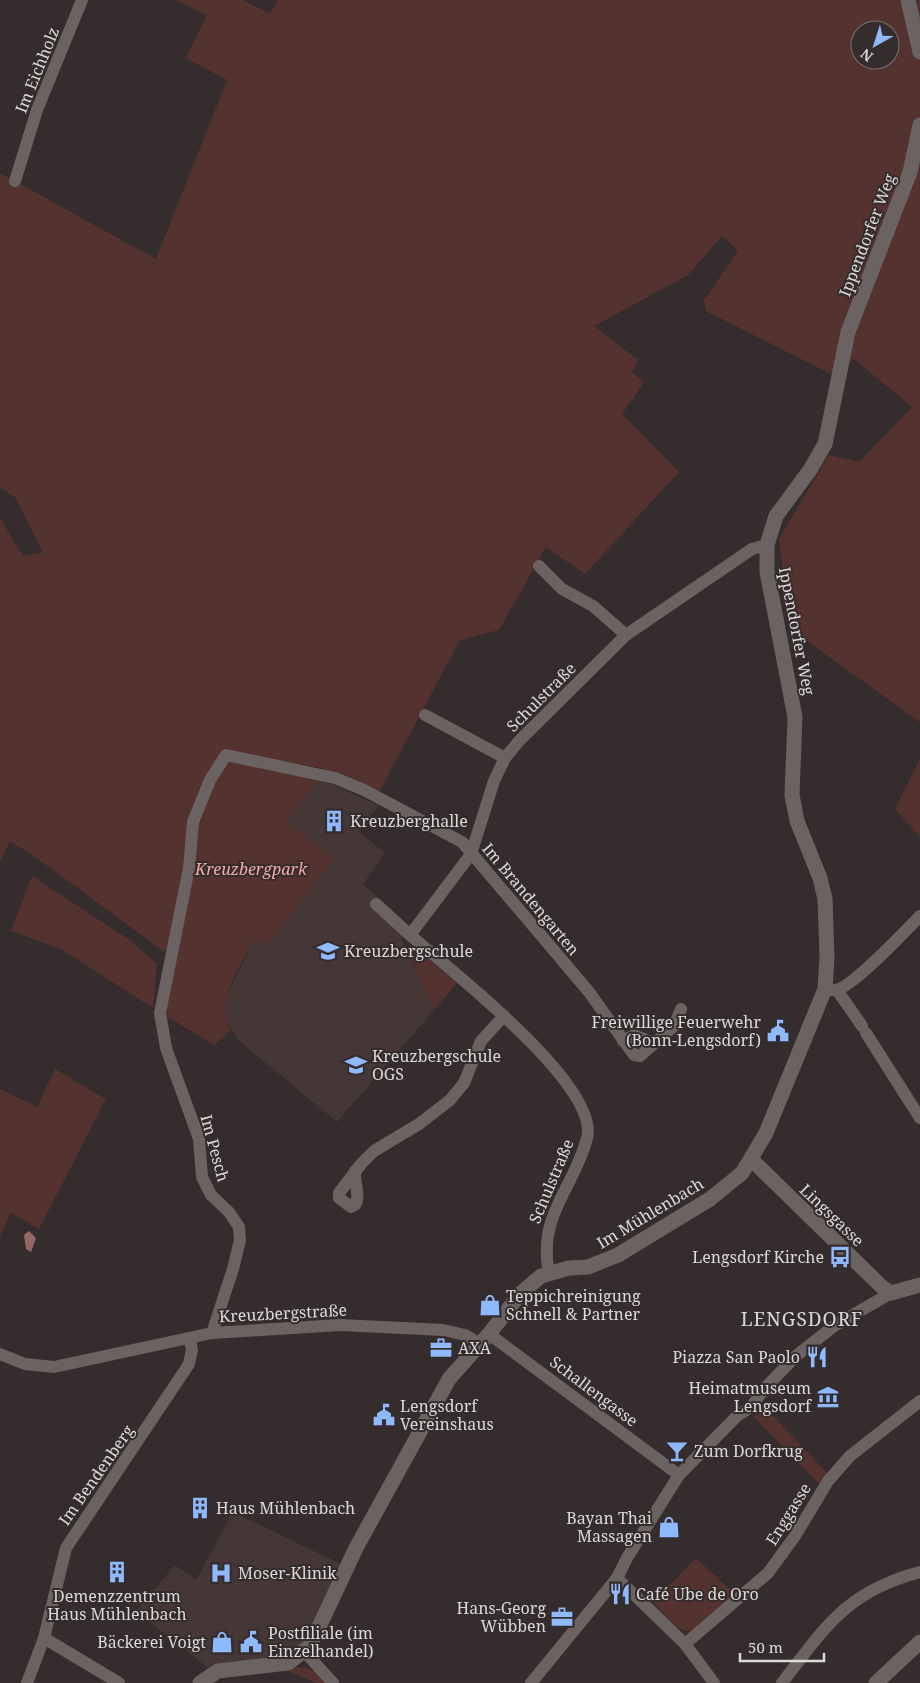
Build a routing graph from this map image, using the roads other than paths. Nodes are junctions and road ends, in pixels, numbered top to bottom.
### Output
1 (82, 0) edge
2 (908, 0) edge
3 (920, 52) edge
4 (920, 125) edge
5 (15, 181) dead end
6 (766, 545) junction
7 (539, 566) dead end
8 (626, 635) junction
9 (425, 715) dead end
10 (505, 758) junction
11 (471, 854) junction
12 (376, 904) dead end
13 (920, 916) edge
14 (410, 935) junction
15 (169, 961) joint
16 (831, 990) junction
17 (681, 1009) dead end
18 (504, 1016) junction
19 (920, 1118) edge
20 (752, 1160) junction
21 (355, 1172) dead end
22 (549, 1273) junction
23 (920, 1285) edge
24 (891, 1293) junction
25 (212, 1334) junction
26 (190, 1339) junction
27 (485, 1339) junction
28 (0, 1354) edge
29 (920, 1401) edge
30 (679, 1475) junction
31 (920, 1572) edge
32 (617, 1578) junction
33 (44, 1638) junction
34 (920, 1642) edge
35 (685, 1644) junction
36 (304, 1651) junction
37 (27, 1683) edge
38 (119, 1683) edge
39 (200, 1683) edge
40 (333, 1683) edge
41 (531, 1683) edge
42 (714, 1683) edge
43 (782, 1683) edge
44 (876, 1683) edge

1 - 5 street, Im Eichholz
2 - 3 street
4 - 6 street, Ippendorfer Weg
6 - 8 street, Schulstraße
6 - 16 street, Ippendorfer Weg
7 - 8 street
8 - 10 street, Schulstraße
9 - 10 street
10 - 11 street, Schulstraße
11 - 14 street, Schulstraße
11 - 15 street, Im Brandengarten
11 - 17 street, Im Brandengarten
12 - 14 street, Schulstraße
13 - 16 street
14 - 18 street, Schulstraße
15 - 25 street, Im Pesch
16 - 19 street
16 - 20 street, Im Mühlenbach
18 - 21 street
18 - 22 street, Schulstraße
20 - 22 street, Im Mühlenbach
20 - 24 street, Lingsgasse
22 - 27 street, Im Mühlenbach
23 - 24 street
24 - 30 street
25 - 26 street, Kreuzbergstraße
25 - 27 street, Kreuzbergstraße
26 - 28 street, Kreuzbergstraße
26 - 33 street, Im Bendenberg
27 - 30 street, Schallengasse
27 - 36 street, Im Mühlenbach
29 - 35 street, Enggasse
30 - 32 street
31 - 43 street
32 - 35 street
32 - 41 street
33 - 37 street, Im Bendenberg
33 - 38 street
34 - 44 street
35 - 42 street
36 - 39 street
36 - 40 street

